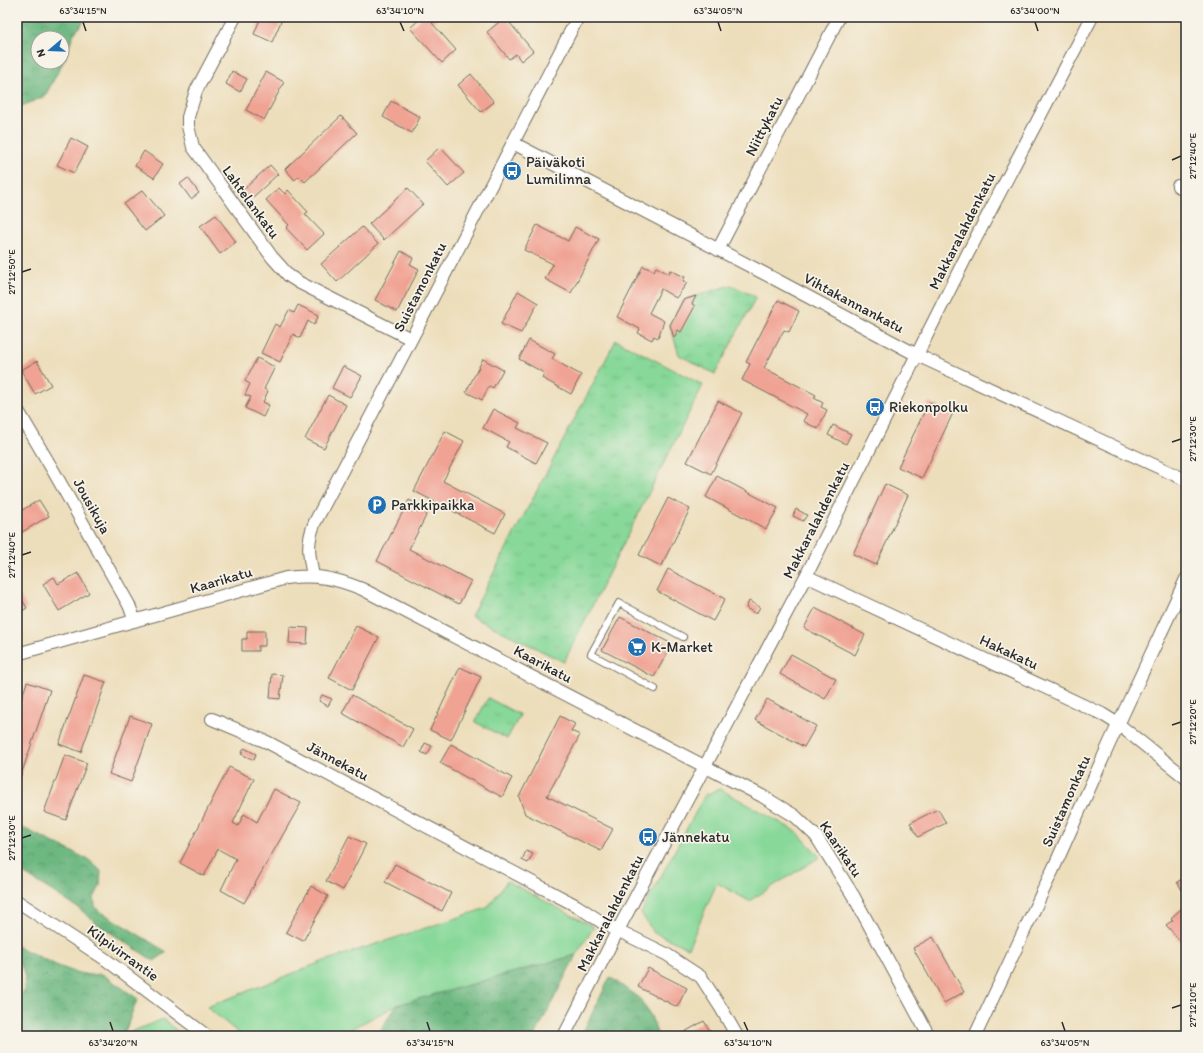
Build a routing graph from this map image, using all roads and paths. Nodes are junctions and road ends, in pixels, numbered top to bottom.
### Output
1 (235, 17) edge
2 (578, 17) edge
3 (839, 17) edge
4 (1092, 17) edge
5 (513, 143) junction
6 (718, 250) junction
7 (411, 339) junction
8 (917, 355) junction
9 (17, 409) edge
10 (1186, 480) edge
11 (313, 576) junction
12 (806, 576) junction
13 (1186, 579) edge
14 (135, 621) junction
15 (683, 637) dead end
16 (17, 654) edge
17 (655, 689) dead end
18 (212, 719) dead end
19 (1118, 724) junction
20 (705, 767) junction
21 (1186, 778) edge
22 (17, 900) edge
23 (618, 930) junction
24 (207, 1036) edge
25 (564, 1036) edge
26 (737, 1036) edge
27 (929, 1036) edge
28 (975, 1036) edge

1 - 7 street, Lahtelankatu
2 - 5 street, Suistamonkatu
3 - 6 street, Niittykatu
4 - 8 street, Makkaralahdenkatu
5 - 6 street, Vihtakannankatu
5 - 7 street, Suistamonkatu
6 - 8 street, Vihtakannankatu
7 - 11 street, Suistamonkatu
8 - 10 street, Vihtakannankatu
8 - 12 street, Makkaralahdenkatu
9 - 14 street, Jousikuja
11 - 14 street, Kaarikatu
11 - 20 street, Kaarikatu
12 - 19 street, Hakakatu
12 - 20 street, Makkaralahdenkatu
13 - 19 street, Suistamonkatu
14 - 16 street, Kaarikatu
15 - 17 lane
18 - 23 street, Jännekatu
19 - 21 street, Hakakatu
19 - 28 street, Suistamonkatu
20 - 23 street, Makkaralahdenkatu
20 - 27 street, Kaarikatu
22 - 24 street, Kilpivirrantie
23 - 25 street, Makkaralahdenkatu
23 - 26 street, Jännekatu

